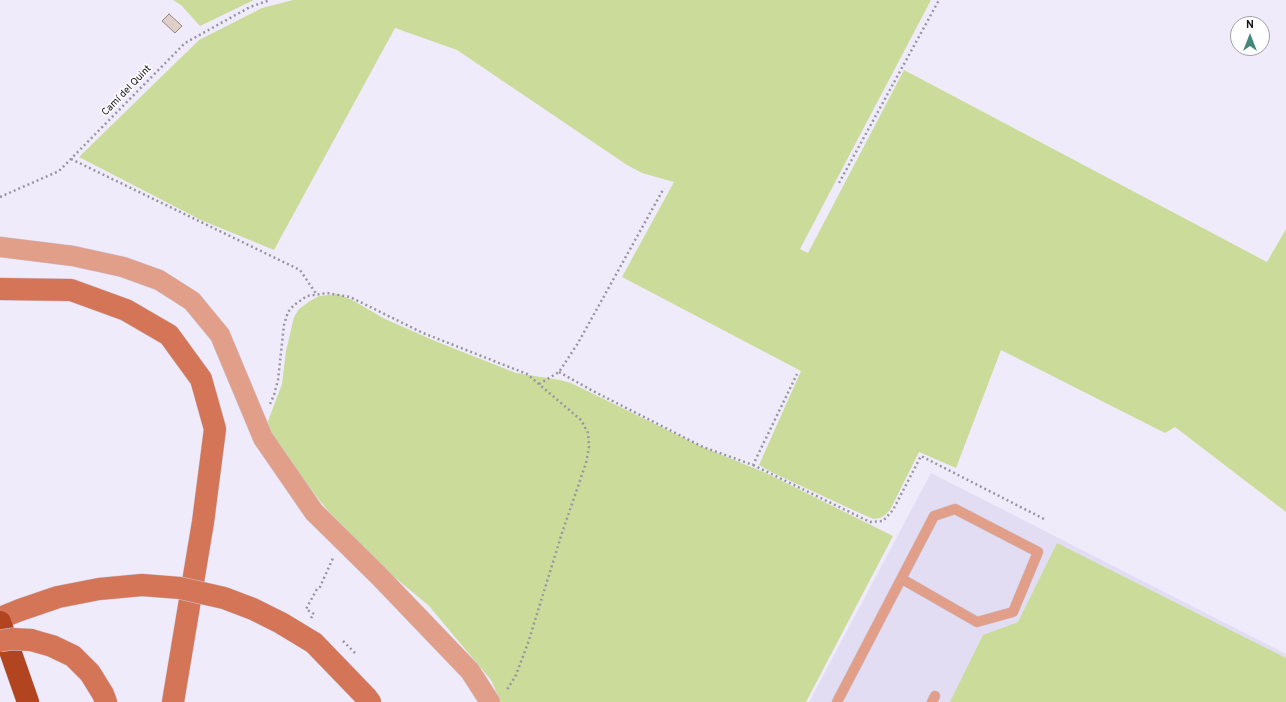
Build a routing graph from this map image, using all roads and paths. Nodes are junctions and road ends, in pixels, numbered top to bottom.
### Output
1 (270, 0) edge
2 (939, 0) edge
3 (71, 159) junction
4 (839, 183) dead end
5 (664, 188) dead end
6 (0, 197) edge
7 (0, 247) edge
8 (0, 289) edge
9 (317, 294) junction
10 (559, 372) junction
11 (796, 374) dead end
12 (539, 384) junction
13 (256, 422) junction
14 (753, 465) junction
15 (1046, 520) dead end
16 (341, 538) junction
17 (902, 579) junction
18 (0, 618) edge
19 (310, 620) dead end
20 (0, 622) edge
21 (0, 641) edge
22 (498, 697) edge
23 (369, 700) edge
24 (28, 702) edge
25 (106, 702) edge
26 (173, 702) edge
27 (837, 702) edge

1 - 3 path, Camí del Quint
2 - 4 path
3 - 6 path, Camí del Quint
3 - 9 path
5 - 10 path
7 - 13 street
8 - 26 main road
9 - 12 path
9 - 13 path
10 - 12 path
10 - 14 path
11 - 14 path
12 - 22 path
13 - 16 street
14 - 15 path
16 - 19 path
16 - 22 street
17 - 17 lane
17 - 27 lane
18 - 23 main road, bridge
20 - 24 highway
21 - 25 main road, bridge

